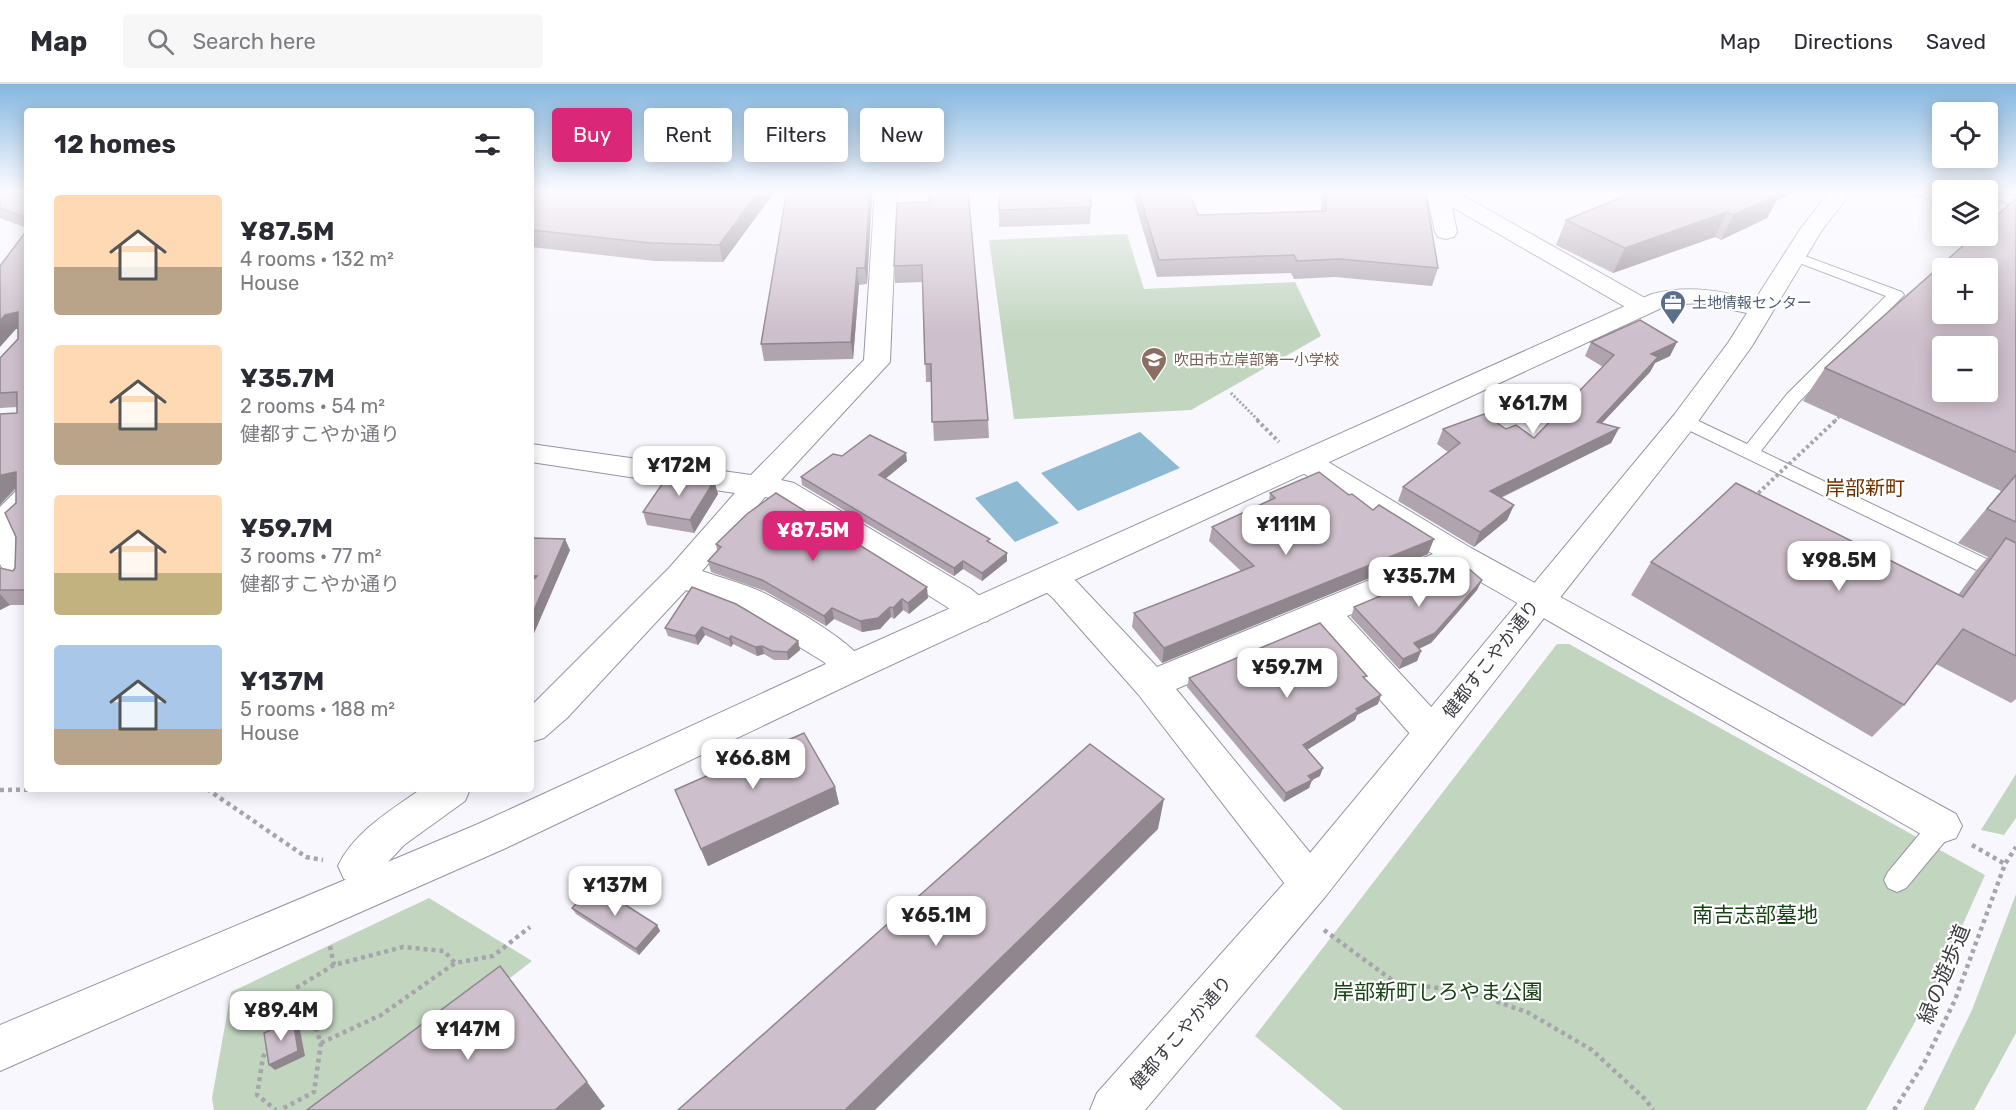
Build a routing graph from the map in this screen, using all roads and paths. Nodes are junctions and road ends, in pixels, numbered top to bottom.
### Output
1 (883, 238) edge
2 (1522, 238) edge
3 (1806, 238) edge
4 (1794, 256) junction
5 (1643, 307) junction
6 (1762, 310) junction
7 (1231, 393) dead end
8 (1839, 417) edge
9 (1684, 421) junction
10 (1750, 452) junction
11 (534, 453) edge
12 (1294, 453) junction
13 (756, 488) junction
14 (1752, 498) edge
15 (24, 501) edge
16 (1460, 556) junction
17 (24, 571) edge
18 (680, 576) junction
19 (1050, 578) junction
20 (2016, 582) edge
21 (1538, 599) junction
22 (976, 612) junction
23 (1323, 613) junction
24 (851, 668) junction
25 (1151, 684) junction
26 (534, 725) edge
27 (1432, 734) junction
28 (0, 790) edge
29 (24, 790) edge
30 (211, 792) edge
31 (447, 792) edge
32 (1942, 826) joint
33 (2016, 848) edge
34 (358, 866) junction
35 (407, 870) junction
36 (1897, 880) dead end
37 (1310, 884) junction
38 (530, 927) dead end
39 (1324, 930) dead end
40 (455, 963) junction
41 (286, 1018) junction
42 (321, 1043) junction
43 (0, 1048) edge
44 (278, 1110) edge
45 (1114, 1110) edge
46 (1653, 1110) edge
47 (1894, 1110) edge

1 - 13 street
2 - 5 street
3 - 4 street, 健都すこやか通り
4 - 6 street, 健都すこやか通り
4 - 10 lane
5 - 6 street
5 - 12 street
6 - 9 street, 健都すこやか通り
7 - 12 path
8 - 14 path, bridge
9 - 10 lane
9 - 21 street, 健都すこやか通り
10 - 20 lane
11 - 13 street
12 - 16 street
12 - 19 street
13 - 18 street
13 - 22 street
15 - 17 street
16 - 21 street
16 - 23 street
18 - 24 street
18 - 26 street
19 - 22 street
19 - 25 street
21 - 27 street, 健都すこやか通り
21 - 32 street
22 - 24 street
23 - 25 street
23 - 27 street
24 - 35 street
25 - 37 street
27 - 37 street, 健都すこやか通り
28 - 29 path
30 - 34 path
31 - 34 street
32 - 36 lane
33 - 47 path, 緑の遊歩道
34 - 35 street
35 - 43 street
37 - 45 street, 健都すこやか通り
38 - 40 path
39 - 46 path
40 - 41 path
40 - 42 path
41 - 42 path
41 - 44 path
42 - 44 path

